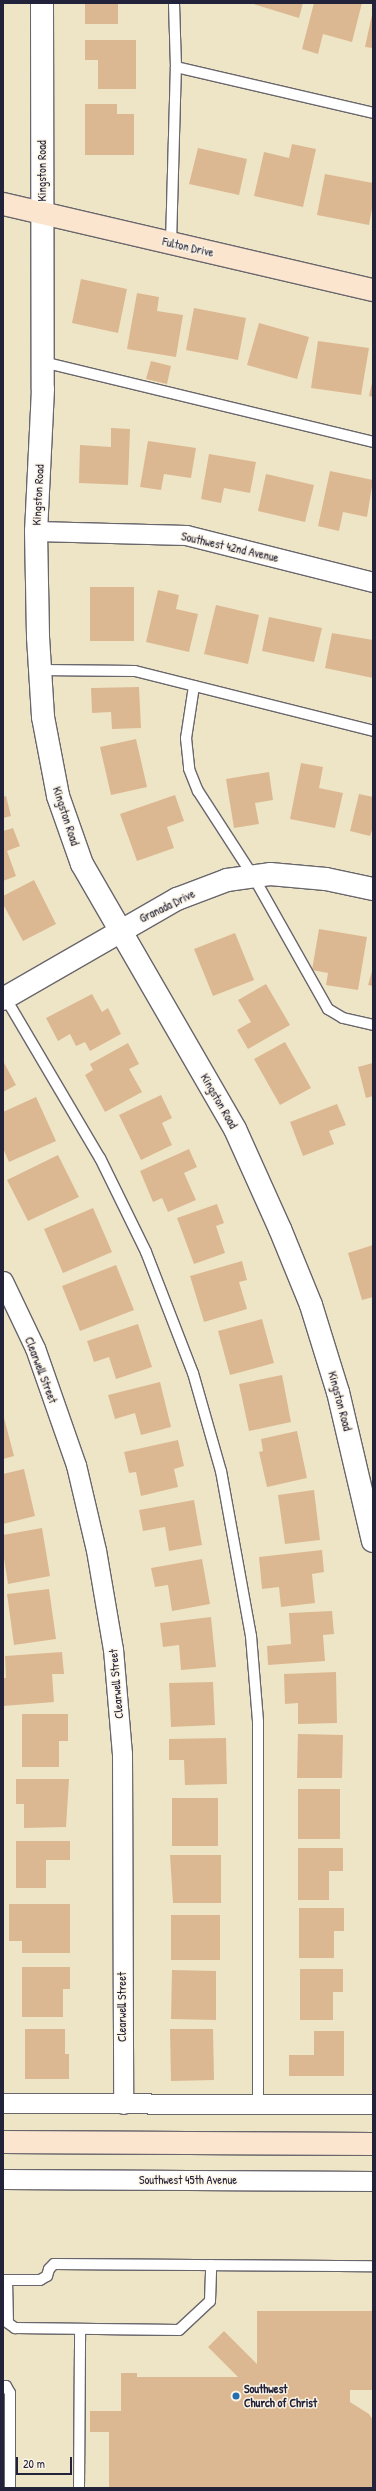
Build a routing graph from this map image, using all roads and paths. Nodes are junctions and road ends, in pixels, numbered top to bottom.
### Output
1 (42, 3) edge
2 (174, 3) edge
3 (176, 68) junction
4 (373, 113) edge
5 (3, 204) edge
6 (42, 212) junction
7 (171, 243) junction
8 (373, 290) edge
9 (43, 362) junction
10 (373, 442) edge
11 (36, 531) junction
12 (373, 582) edge
13 (40, 670) junction
14 (194, 686) junction
15 (373, 731) edge
16 (253, 876) junction
17 (373, 889) edge
18 (120, 930) junction
19 (4, 997) edge
20 (373, 1025) edge
21 (3, 1281) edge
22 (373, 1541) edge
23 (3, 2103) edge
24 (122, 2104) junction
25 (258, 2104) junction
26 (373, 2104) edge
27 (3, 2142) edge
28 (373, 2144) edge
29 (3, 2179) edge
30 (373, 2181) edge
31 (210, 2265) junction
32 (373, 2266) edge
33 (5, 2280) edge
34 (80, 2329) junction
35 (3, 2386) edge
36 (10, 2488) edge
37 (79, 2488) edge

1 - 6 street, Kingston Road
2 - 3 lane
3 - 4 lane
3 - 7 lane
5 - 6 main road, Fulton Drive
6 - 7 main road, Fulton Drive
6 - 9 street, Kingston Road
7 - 8 main road, Fulton Drive
9 - 10 lane
9 - 11 street, Kingston Road
11 - 12 street, Southwest 42nd Avenue
11 - 13 street, Kingston Road
13 - 14 lane
13 - 18 street, Kingston Road
14 - 15 lane
14 - 16 lane
16 - 17 street, Granada Drive
16 - 18 street, Granada Drive
16 - 20 lane
18 - 19 street, Granada Drive
18 - 22 street, Kingston Road
19 - 25 lane
21 - 24 street, Clearwell Street
23 - 24 street
24 - 25 street
25 - 26 street
27 - 28 main road
29 - 30 street, Southwest 45th Avenue
31 - 32 lane
31 - 33 lane
31 - 34 lane
33 - 34 lane
34 - 37 lane
35 - 36 lane

